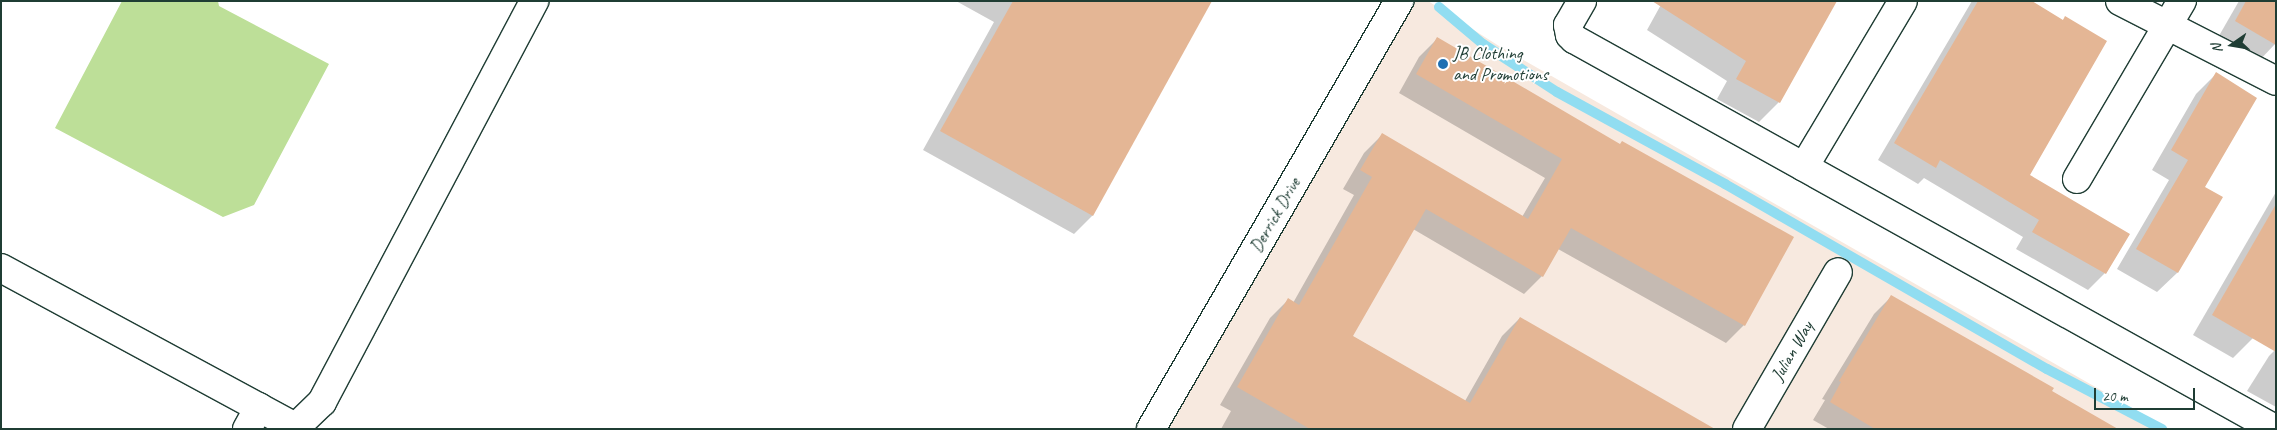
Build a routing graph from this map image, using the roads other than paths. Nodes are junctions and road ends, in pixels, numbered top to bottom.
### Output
1 (1399, 1) edge
2 (1582, 1) edge
3 (1903, 1) edge
4 (2120, 1) edge
5 (2182, 1) edge
6 (532, 2) edge
7 (2166, 27) junction
8 (2276, 81) edge
9 (1804, 167) junction
10 (2077, 179) dead end
11 (1, 268) edge
12 (1838, 272) dead end
13 (253, 418) edge
14 (294, 428) edge
15 (1151, 429) edge
16 (1747, 429) edge
17 (2275, 429) edge

1 - 15 street, Derrick Drive
2 - 9 street
3 - 9 street
4 - 7 street
5 - 7 street
6 - 14 street
7 - 8 street
7 - 10 street
9 - 17 street
11 - 13 street
12 - 16 street, Julian Way
13 - 14 street

